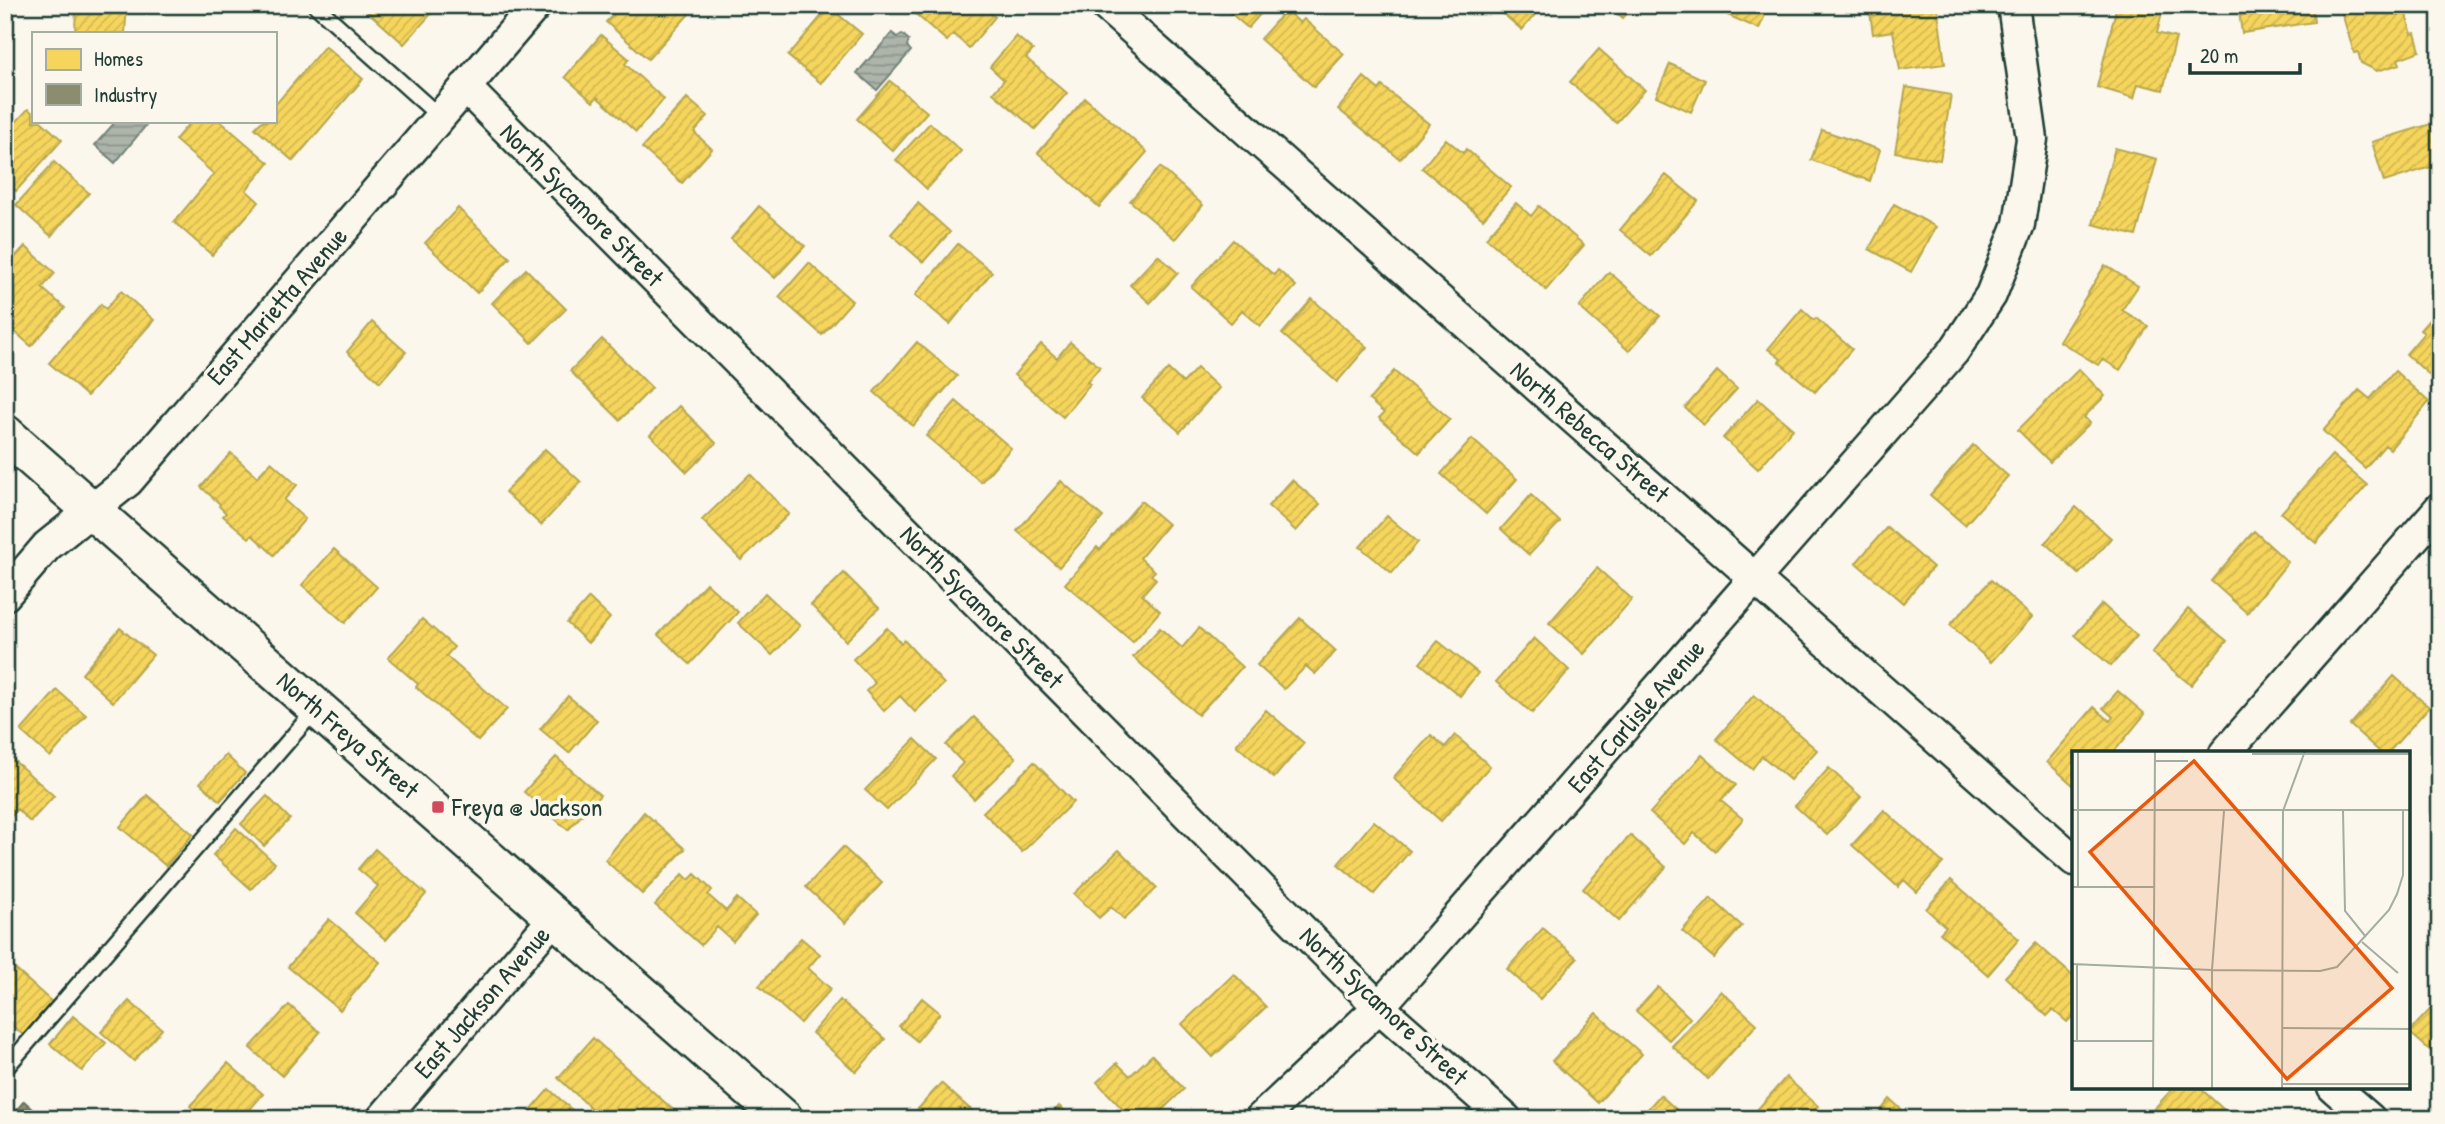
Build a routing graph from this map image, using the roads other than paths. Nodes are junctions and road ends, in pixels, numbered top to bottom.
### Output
1 (315, 5) edge
2 (536, 5) edge
3 (1105, 5) edge
4 (2014, 5) edge
5 (465, 87) junction
6 (440, 117) junction
7 (5, 434) edge
8 (2440, 508) edge
9 (92, 510) junction
10 (1756, 579) junction
11 (5, 595) edge
12 (317, 708) junction
13 (2227, 751) edge
14 (2072, 858) edge
15 (555, 917) junction
16 (1379, 1007) junction
17 (5, 1069) edge
18 (2335, 1089) edge
19 (770, 1114) edge
20 (382, 1119) edge
21 (1261, 1119) edge
22 (1506, 1119) edge
23 (2370, 1119) edge

1 - 6 lane
2 - 5 street, East Marietta Avenue
3 - 10 street, North Rebecca Street
4 - 10 street, East Carlisle Avenue
5 - 6 street, East Marietta Avenue
5 - 16 street, North Sycamore Street
6 - 9 street, East Marietta Avenue
7 - 9 street, North Freya Street
8 - 13 street
9 - 11 street, East Marietta Avenue
9 - 12 street, North Freya Street
10 - 14 street, North Rebecca Street
10 - 16 street, East Carlisle Avenue
12 - 15 street, North Freya Street
12 - 17 lane
15 - 19 street, North Freya Street
15 - 20 street, East Jackson Avenue
16 - 21 street, East Carlisle Avenue
16 - 22 street, North Sycamore Street
18 - 23 street

